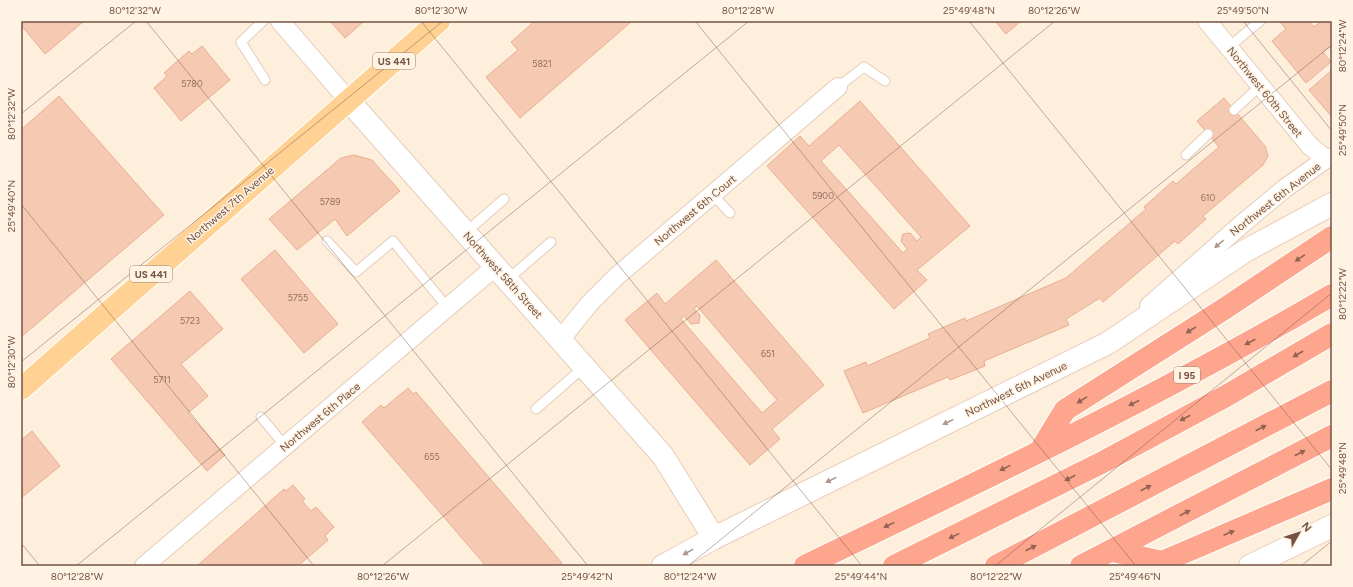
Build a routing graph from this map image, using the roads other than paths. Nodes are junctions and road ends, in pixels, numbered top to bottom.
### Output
1 (263, 21) edge
2 (280, 21) edge
3 (439, 21) edge
4 (1207, 21) edge
5 (1260, 21) edge
6 (1229, 47) junction
7 (265, 80) dead end
8 (885, 81) dead end
9 (1260, 86) junction
10 (838, 87) joint
11 (349, 101) junction
12 (1234, 110) dead end
13 (1208, 134) dead end
14 (1186, 155) dead end
15 (1329, 158) edge
16 (713, 195) junction
17 (504, 199) dead end
18 (1332, 204) edge
19 (730, 213) dead end
20 (465, 233) junction
21 (1332, 237) edge
22 (327, 241) dead end
23 (551, 242) dead end
24 (501, 273) junction
25 (1332, 295) edge
26 (447, 308) junction
27 (1332, 334) edge
28 (560, 340) junction
29 (1108, 343) junction
30 (584, 367) junction
31 (21, 389) edge
32 (1332, 391) edge
33 (536, 409) dead end
34 (261, 417) dead end
35 (1332, 436) edge
36 (285, 446) junction
37 (1040, 451) junction
38 (1332, 488) edge
39 (1332, 526) edge
40 (714, 538) junction
41 (1113, 551) junction
42 (144, 566) edge
43 (663, 566) edge
44 (805, 566) edge
45 (894, 566) edge
46 (996, 566) edge
47 (1081, 566) edge
48 (1250, 566) edge

1 - 7 lane
2 - 11 street, Northwest 58th Street
3 - 11 main road, Northwest 7th Avenue / US 441
4 - 6 street, Northwest 60th Street
5 - 6 lane
6 - 9 street, Northwest 60th Street
8 - 10 lane
9 - 12 lane
9 - 15 street, Northwest 60th Street
10 - 16 street, Northwest 6th Court
11 - 20 main road, Northwest 58th Street
11 - 31 main road, Northwest 7th Avenue / US 441
13 - 14 lane
15 -> 29 street, Northwest 6th Avenue
16 - 19 lane
16 - 28 street, Northwest 6th Court
17 - 20 lane
18 - 29 main road
20 - 24 main road, Northwest 58th Street
21 -> 37 highway
22 - 26 lane
23 - 24 lane
24 - 26 street, Northwest 6th Place
24 - 28 main road, Northwest 58th Street
25 -> 37 highway, I 95
26 - 36 street, Northwest 6th Place
27 -> 45 highway
28 - 30 main road, Northwest 58th Street
29 -> 40 main road, Northwest 6th Avenue
30 - 33 lane
30 - 40 main road, Northwest 58th Street
46 -> 32 highway
34 - 36 lane
41 -> 35 highway
36 - 42 street, Northwest 6th Place
37 -> 44 highway, I 95
41 -> 38 highway
39 - 48 main road
40 -> 43 main road, Northwest 6th Avenue
41 - 47 highway

